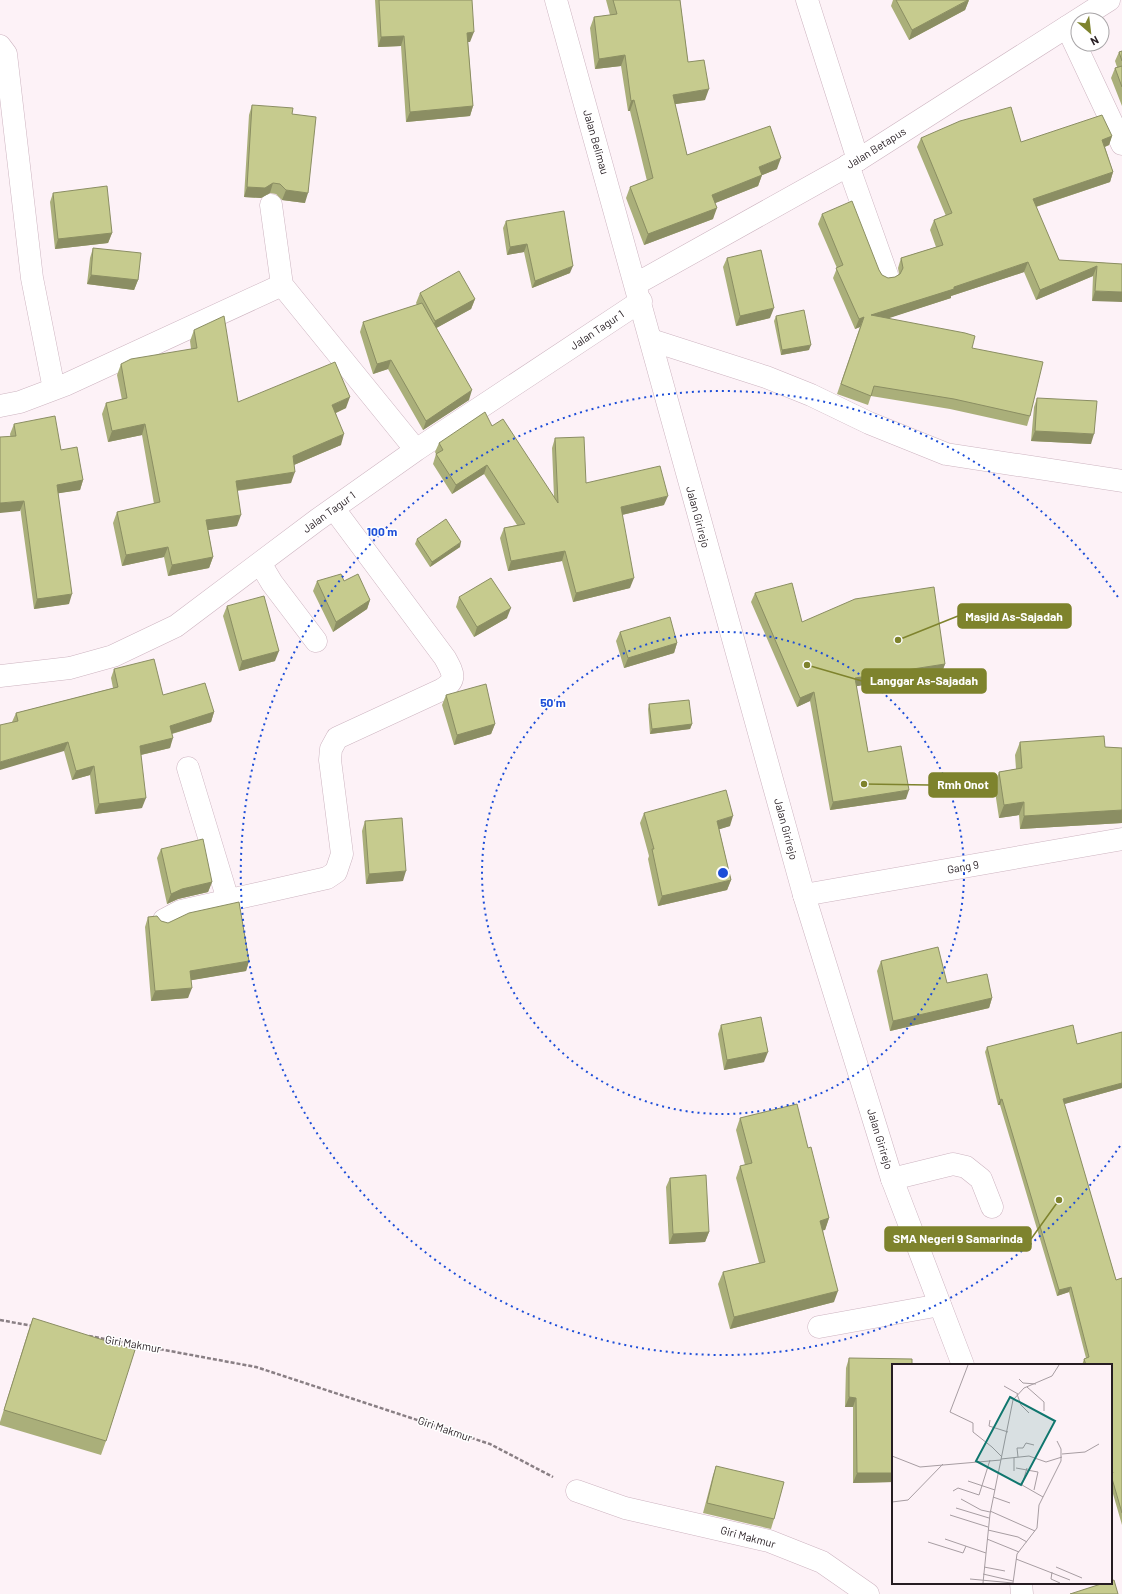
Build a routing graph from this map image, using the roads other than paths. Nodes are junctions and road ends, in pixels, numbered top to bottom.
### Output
1 (556, 0) edge
2 (808, 0) edge
3 (1109, 0) edge
4 (1067, 27) junction
5 (0, 46) edge
6 (1122, 144) edge
7 (853, 162) junction
8 (271, 205) dead end
9 (887, 275) dead end
10 (282, 285) junction
11 (638, 292) junction
12 (651, 340) junction
13 (54, 388) junction
14 (0, 406) edge
15 (416, 450) junction
16 (1122, 481) edge
17 (334, 509) junction
18 (260, 563) junction
19 (316, 641) dead end
20 (0, 676) edge
21 (188, 768) dead end
22 (1122, 839) edge
23 (804, 895) junction
24 (228, 900) junction
25 (164, 920) edge
26 (892, 1179) junction
27 (992, 1207) dead end
28 (940, 1305) junction
29 (819, 1328) dead end
30 (963, 1364) edge
31 (577, 1491) road end
32 (1021, 1584) edge
33 (868, 1594) edge
34 (1022, 1594) edge

1 - 11 street, Jalan Belimau
2 - 7 street
3 - 4 street, Jalan Betapus
4 - 6 street
4 - 7 street, Jalan Betapus
5 - 13 street
7 - 9 street
7 - 11 street, Jalan Betapus
8 - 10 street
10 - 13 street
10 - 15 street
11 - 12 street, Jalan Girirejo
11 - 15 street, Jalan Tagur 1
12 - 16 street
12 - 23 street, Jalan Girirejo
13 - 14 street
15 - 17 street, Jalan Tagur 1
17 - 18 street, Jalan Tagur 1
17 - 24 street
18 - 19 street
18 - 20 street, Jalan Tagur 1
21 - 24 street
22 - 23 street, Gang 9
23 - 26 street, Jalan Girirejo
24 - 25 street
26 - 27 street
26 - 28 street, Jalan Girirejo
28 - 29 street
28 - 30 street, Jalan Girirejo
31 - 33 street, Giri Makmur
32 - 34 street

